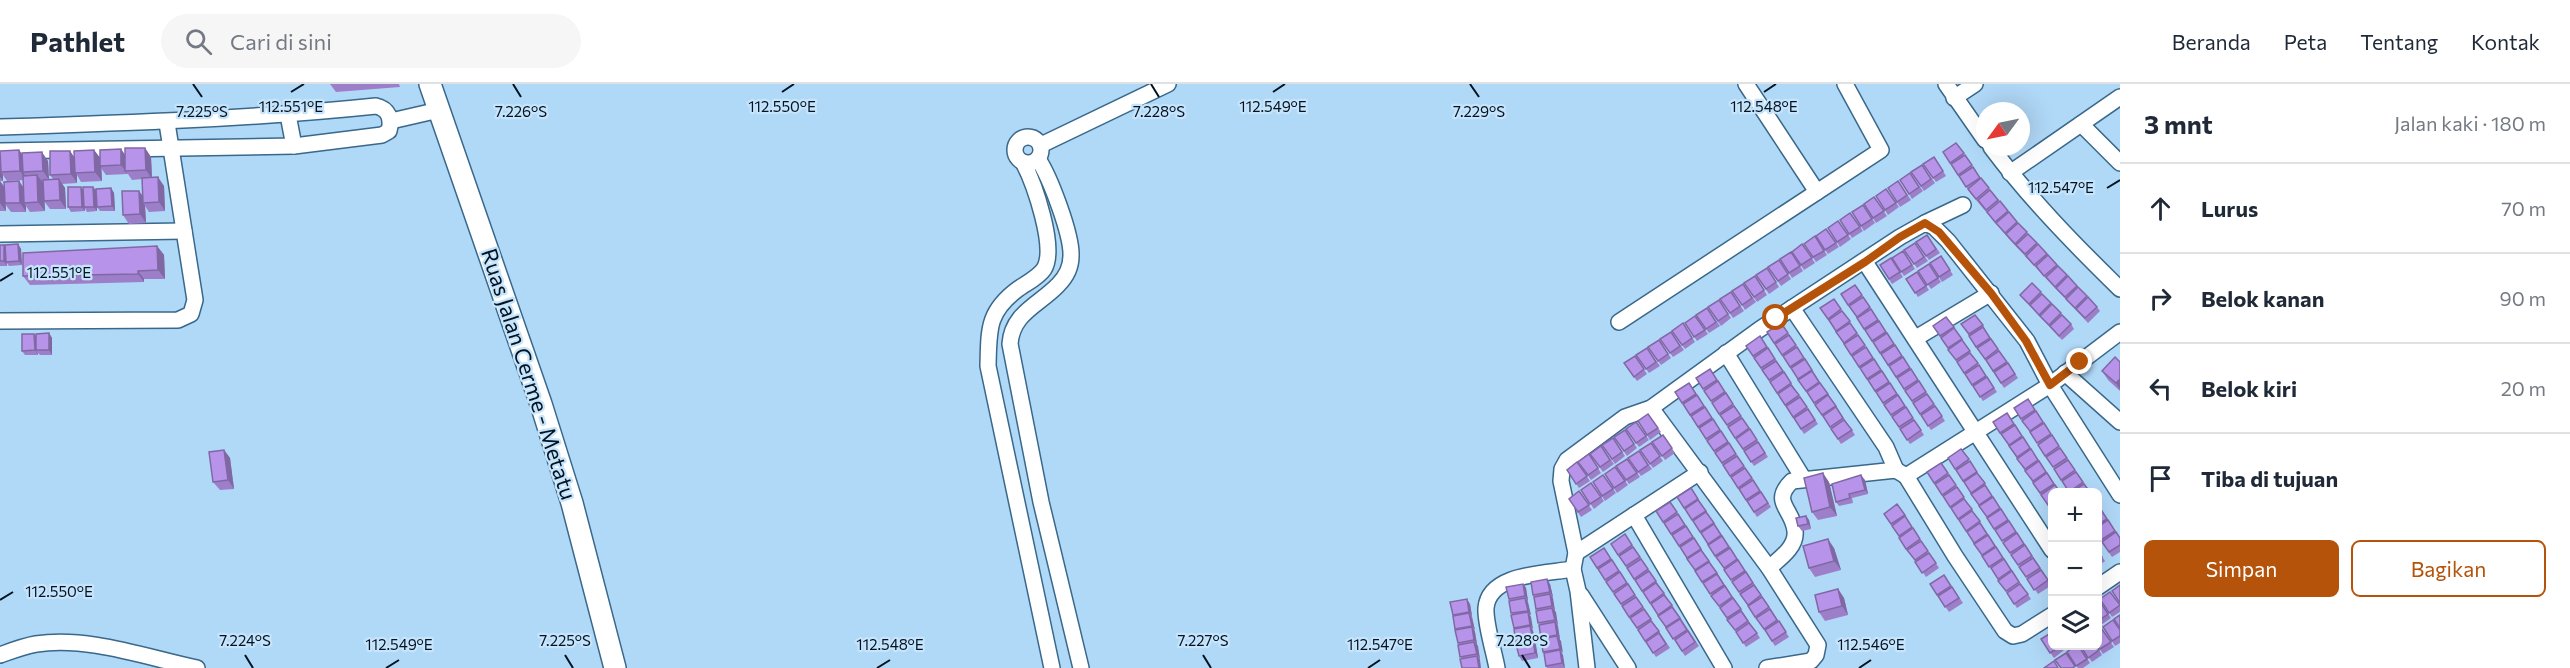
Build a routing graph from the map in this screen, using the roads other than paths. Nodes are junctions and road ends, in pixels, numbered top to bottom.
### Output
1 (430, 84) edge
2 (1168, 84) edge
3 (1746, 84) edge
4 (1845, 84) edge
5 (1975, 84) edge
6 (1950, 91) edge
7 (2119, 99) edge
8 (439, 110) junction
9 (288, 115) junction
10 (391, 121) junction
11 (167, 123) junction
12 (2081, 124) junction
13 (0, 127) edge
14 (1976, 127) edge
15 (294, 146) junction
16 (172, 149) junction
17 (0, 151) edge
18 (1034, 156) junction
19 (1997, 156) edge
20 (2120, 164) edge
21 (2010, 173) junction
22 (1817, 192) junction
23 (1963, 205) dead end
24 (1925, 223) junction
25 (184, 231) junction
26 (0, 234) edge
27 (1865, 262) junction
28 (2120, 289) edge
29 (1991, 293) junction
30 (1792, 308) junction
31 (0, 321) edge
32 (1619, 322) dead end
33 (2120, 332) edge
34 (1916, 338) junction
35 (1726, 353) junction
36 (2065, 373) junction
37 (2050, 385) junction
38 (1652, 408) junction
39 (2120, 422) edge
40 (1976, 431) junction
41 (1700, 472) junction
42 (1901, 473) junction
43 (2114, 475) edge
44 (1803, 478) junction
45 (2120, 495) edge
46 (1634, 515) junction
47 (2048, 544) edge
48 (1576, 553) junction
49 (1769, 568) junction
50 (1573, 569) junction
51 (2120, 572) edge
52 (2102, 584) edge
53 (1578, 591) junction
54 (2048, 618) edge
55 (0, 656) edge
56 (196, 668) edge
57 (615, 668) edge
58 (1052, 668) edge
59 (1079, 668) edge
60 (1497, 668) edge
61 (1587, 668) edge
62 (1628, 668) edge
63 (1724, 668) edge
64 (1767, 668) edge

1 - 8 main road, Ruas Jalan Cerme - Metatu
2 - 18 street
3 - 22 street
4 - 22 street
5 - 6 street
6 - 14 street
7 - 12 street
8 - 10 street
8 - 57 main road, Ruas Jalan Cerme - Metatu
9 - 10 street
9 - 11 street
9 - 15 street
10 - 15 street
11 - 13 street
11 - 16 street
12 - 20 street
12 - 21 street
15 - 16 street
16 - 17 street
16 - 25 street
18 - 58 street
18 - 59 street
19 - 21 street
21 - 28 street
22 - 32 street
23 - 24 street
24 - 27 street
24 - 29 street
25 - 26 street
25 - 31 street
27 - 30 street
27 - 34 street
29 - 34 street
29 - 37 street
30 - 35 street
30 - 42 street
33 - 36 street
34 - 40 street
35 - 38 street
35 - 44 street
36 - 37 street
36 - 39 street
37 - 40 street
37 - 43 street
38 - 41 street
38 - 48 street
40 - 42 street
40 - 47 street
41 - 46 street
41 - 49 street
42 - 44 street
42 - 54 street
43 - 45 street
44 - 49 street
46 - 48 street
46 - 63 street
48 - 50 street
49 - 64 street
50 - 53 street
50 - 60 street
51 - 52 street
53 - 61 street
53 - 62 street
55 - 56 street

